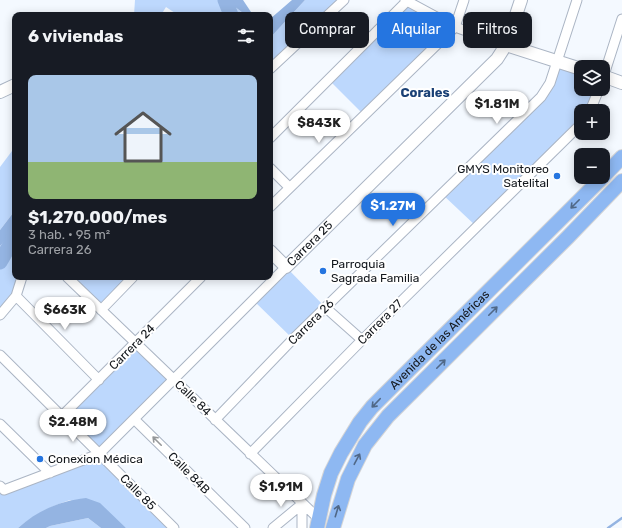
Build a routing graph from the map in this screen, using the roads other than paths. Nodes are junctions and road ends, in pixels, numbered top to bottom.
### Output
1 (344, 0) edge
2 (464, 0) edge
3 (520, 0) edge
4 (577, 0) edge
5 (407, 1) edge
6 (427, 12) edge
7 (516, 12) edge
8 (622, 19) edge
9 (455, 27) joint
10 (463, 30) edge
11 (433, 48) edge
12 (504, 48) edge
13 (516, 48) edge
14 (609, 60) edge
15 (558, 61) junction
16 (273, 66) edge
17 (574, 67) edge
18 (610, 79) edge
19 (622, 83) edge
20 (12, 86) edge
21 (0, 92) edge
22 (574, 131) edge
23 (273, 135) edge
24 (622, 157) edge
25 (610, 170) edge
26 (273, 171) edge
27 (622, 181) edge
28 (596, 184) edge
29 (289, 188) junction
30 (273, 204) edge
31 (273, 253) edge
32 (286, 267) junction
33 (21, 280) edge
34 (70, 280) edge
35 (130, 280) edge
36 (198, 280) edge
37 (16, 296) junction
38 (326, 308) junction
39 (101, 310) junction
40 (0, 314) edge
41 (362, 340) junction
42 (136, 344) junction
43 (0, 355) edge
44 (99, 380) junction
45 (174, 380) junction
46 (62, 416) junction
47 (134, 419) junction
48 (215, 420) junction
49 (0, 424) edge
50 (99, 454) junction
51 (250, 454) junction
52 (50, 473) junction
53 (2, 488) edge
54 (302, 504) junction
55 (318, 524) edge
56 (174, 528) edge
57 (244, 528) edge
58 (273, 528) edge
59 (302, 528) edge
60 (333, 528) edge

1 - 16 street
2 - 9 street
3 - 7 street, Carrera 25
4 - 15 street, Carrera 26
5 - 6 street
5 - 23 street
8 - 14 street
9 - 10 street
11 - 29 street
12 - 32 street, Carrera 25
13 - 15 street
15 - 17 street
15 - 38 street, Carrera 26
18 - 19 street
20 - 21 street
22 - 41 street, Carrera 27
24 - 25 main road, Avenida de las Américas
26 - 29 street
60 -> 27 main road, Avenida de las Américas
28 -> 55 main road, Avenida de las Américas
29 - 30 street
31 - 32 street
32 - 45 street, Carrera 25
33 - 37 street
34 - 39 street, Calle 84
35 - 39 street
36 - 42 street, Carrera 24
37 - 40 street
37 - 44 street
38 - 41 street
38 - 48 street, Carrera 26
39 - 42 street, Calle 84
41 - 51 street, Carrera 27
42 - 44 street, Carrera 24
42 - 45 street, Calle 84
43 - 46 street, Calle 85
44 - 46 street, Carrera 24
45 - 47 street, Carrera 25
45 - 48 street, Calle 84
46 - 50 street, Calle 85
47 - 50 street, Carrera 25
57 -> 47 street, Calle 84B
48 - 51 street, Calle 84
49 - 52 street
50 - 52 street, Carrera 25
50 - 56 street, Calle 85
51 - 54 street, Calle 84
52 - 53 street, Carrera 25
54 - 55 street, Calle 84
54 - 58 street
54 - 59 street

